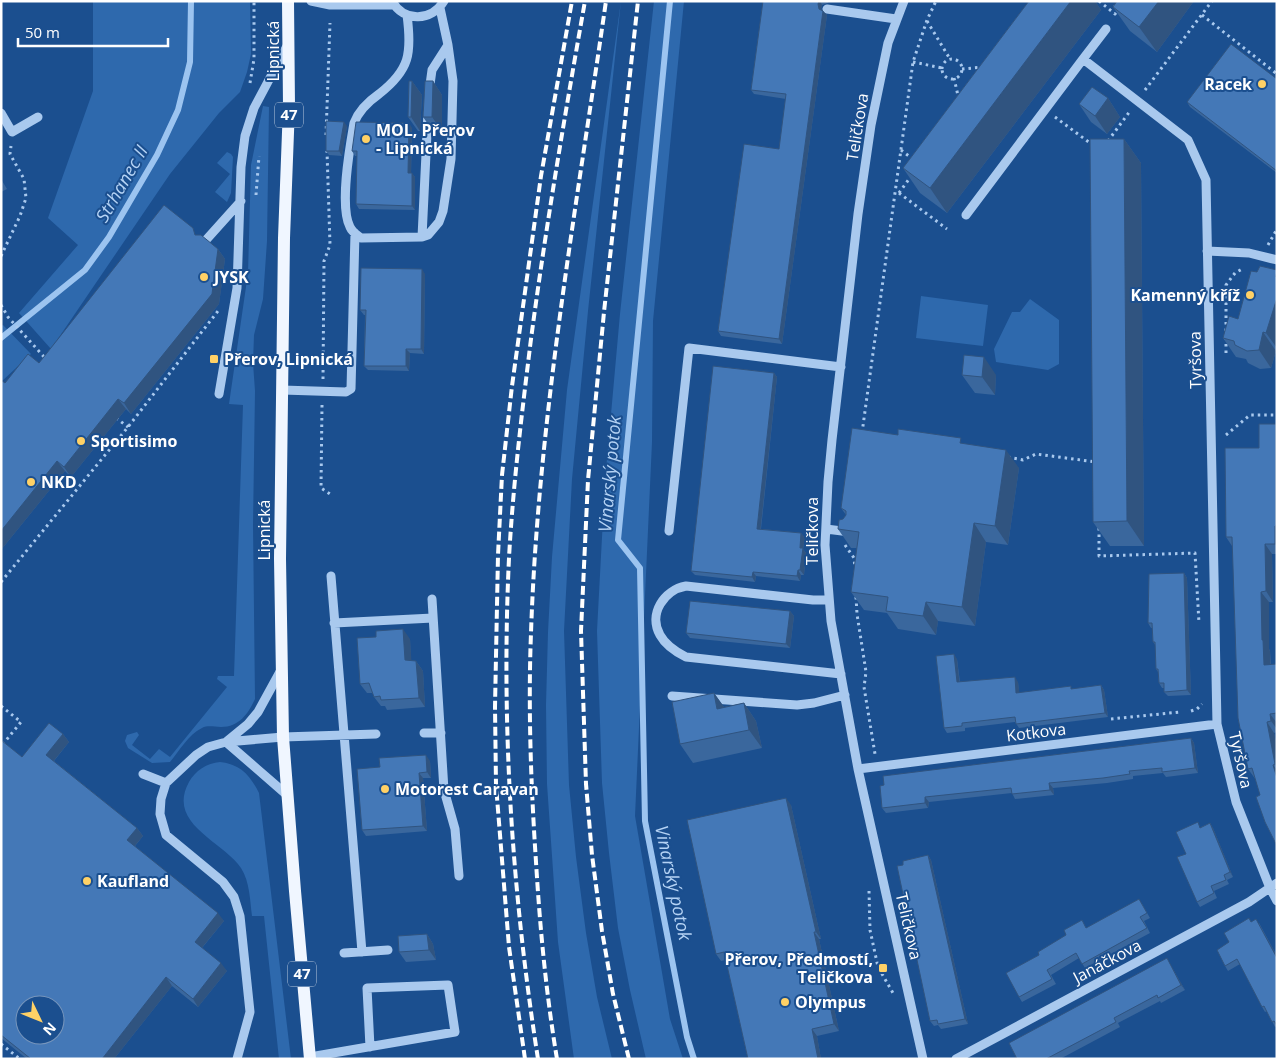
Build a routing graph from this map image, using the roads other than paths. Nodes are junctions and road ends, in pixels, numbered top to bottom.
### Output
1 (288, 1) edge
2 (311, 1) edge
3 (904, 1) edge
4 (392, 3) edge
5 (442, 4) edge
6 (828, 9) dead end
7 (407, 15) junction
8 (896, 19) junction
9 (1106, 29) dead end
10 (290, 42) junction
11 (448, 46) junction
12 (1083, 59) junction
13 (1, 113) edge
14 (38, 117) dead end
15 (241, 201) junction
16 (966, 215) dead end
17 (356, 233) junction
18 (422, 237) junction
19 (206, 240) edge
20 (1207, 250) junction
21 (1277, 260) edge
22 (841, 367) junction
23 (282, 390) junction
24 (219, 394) dead end
25 (826, 529) junction
26 (669, 531) dead end
27 (849, 532) edge
28 (331, 576) dead end
29 (432, 599) dead end
30 (829, 600) junction
31 (433, 618) junction
32 (334, 623) junction
33 (282, 668) junction
34 (841, 674) junction
35 (845, 695) junction
36 (672, 696) dead end
37 (1217, 724) junction
38 (441, 732) junction
39 (424, 733) dead end
40 (376, 734) dead end
41 (343, 736) junction
42 (283, 737) junction
43 (226, 742) junction
44 (858, 769) junction
45 (143, 774) dead end
46 (166, 783) junction
47 (287, 795) junction
48 (459, 876) dead end
49 (1273, 886) edge
50 (1277, 901) edge
51 (388, 950) dead end
52 (362, 952) junction
53 (344, 953) dead end
54 (370, 1047) junction
55 (310, 1058) edge
56 (237, 1059) edge
57 (923, 1059) edge
58 (956, 1059) edge

1 - 10 main road, Lipnická / 47
2 - 4 street
3 - 8 street, Teličkova
4 - 7 street
5 - 7 street
5 - 11 street
6 - 8 street
7 - 17 street
8 - 22 street, Teličkova
9 - 12 street
10 - 15 street
10 - 23 main road, Lipnická / 47
11 - 18 street
11 - 18 street
12 - 16 street
12 - 20 street, Tyršova
13 - 14 street
15 - 19 street
15 - 24 street
17 - 18 street
17 - 23 street
20 - 21 street
20 - 37 street, Tyršova
22 - 25 street, Teličkova
22 - 26 street
23 - 33 main road, Lipnická / 47
25 - 27 street
25 - 30 street, Teličkova
28 - 32 street
29 - 31 street
30 - 34 street, Teličkova
30 - 34 street
31 - 32 street
31 - 38 street
32 - 41 street
33 - 42 main road, Lipnická / 47
33 - 43 street
34 - 35 street, Teličkova
35 - 36 street
35 - 44 street, Teličkova
37 - 44 street, Kotkova
37 - 49 street, Tyršova
38 - 39 street
38 - 48 street
40 - 41 street
41 - 42 street
41 - 52 street
42 - 43 street
42 - 47 main road, Lipnická / 47
43 - 46 street
43 - 47 street
44 - 57 street, Teličkova
45 - 46 street
46 - 56 street
47 - 55 main road, Lipnická / 47
49 - 50 street, Tyršova
49 - 58 street, Janáčkova
51 - 52 street
52 - 53 street
54 - 54 street
54 - 55 street

